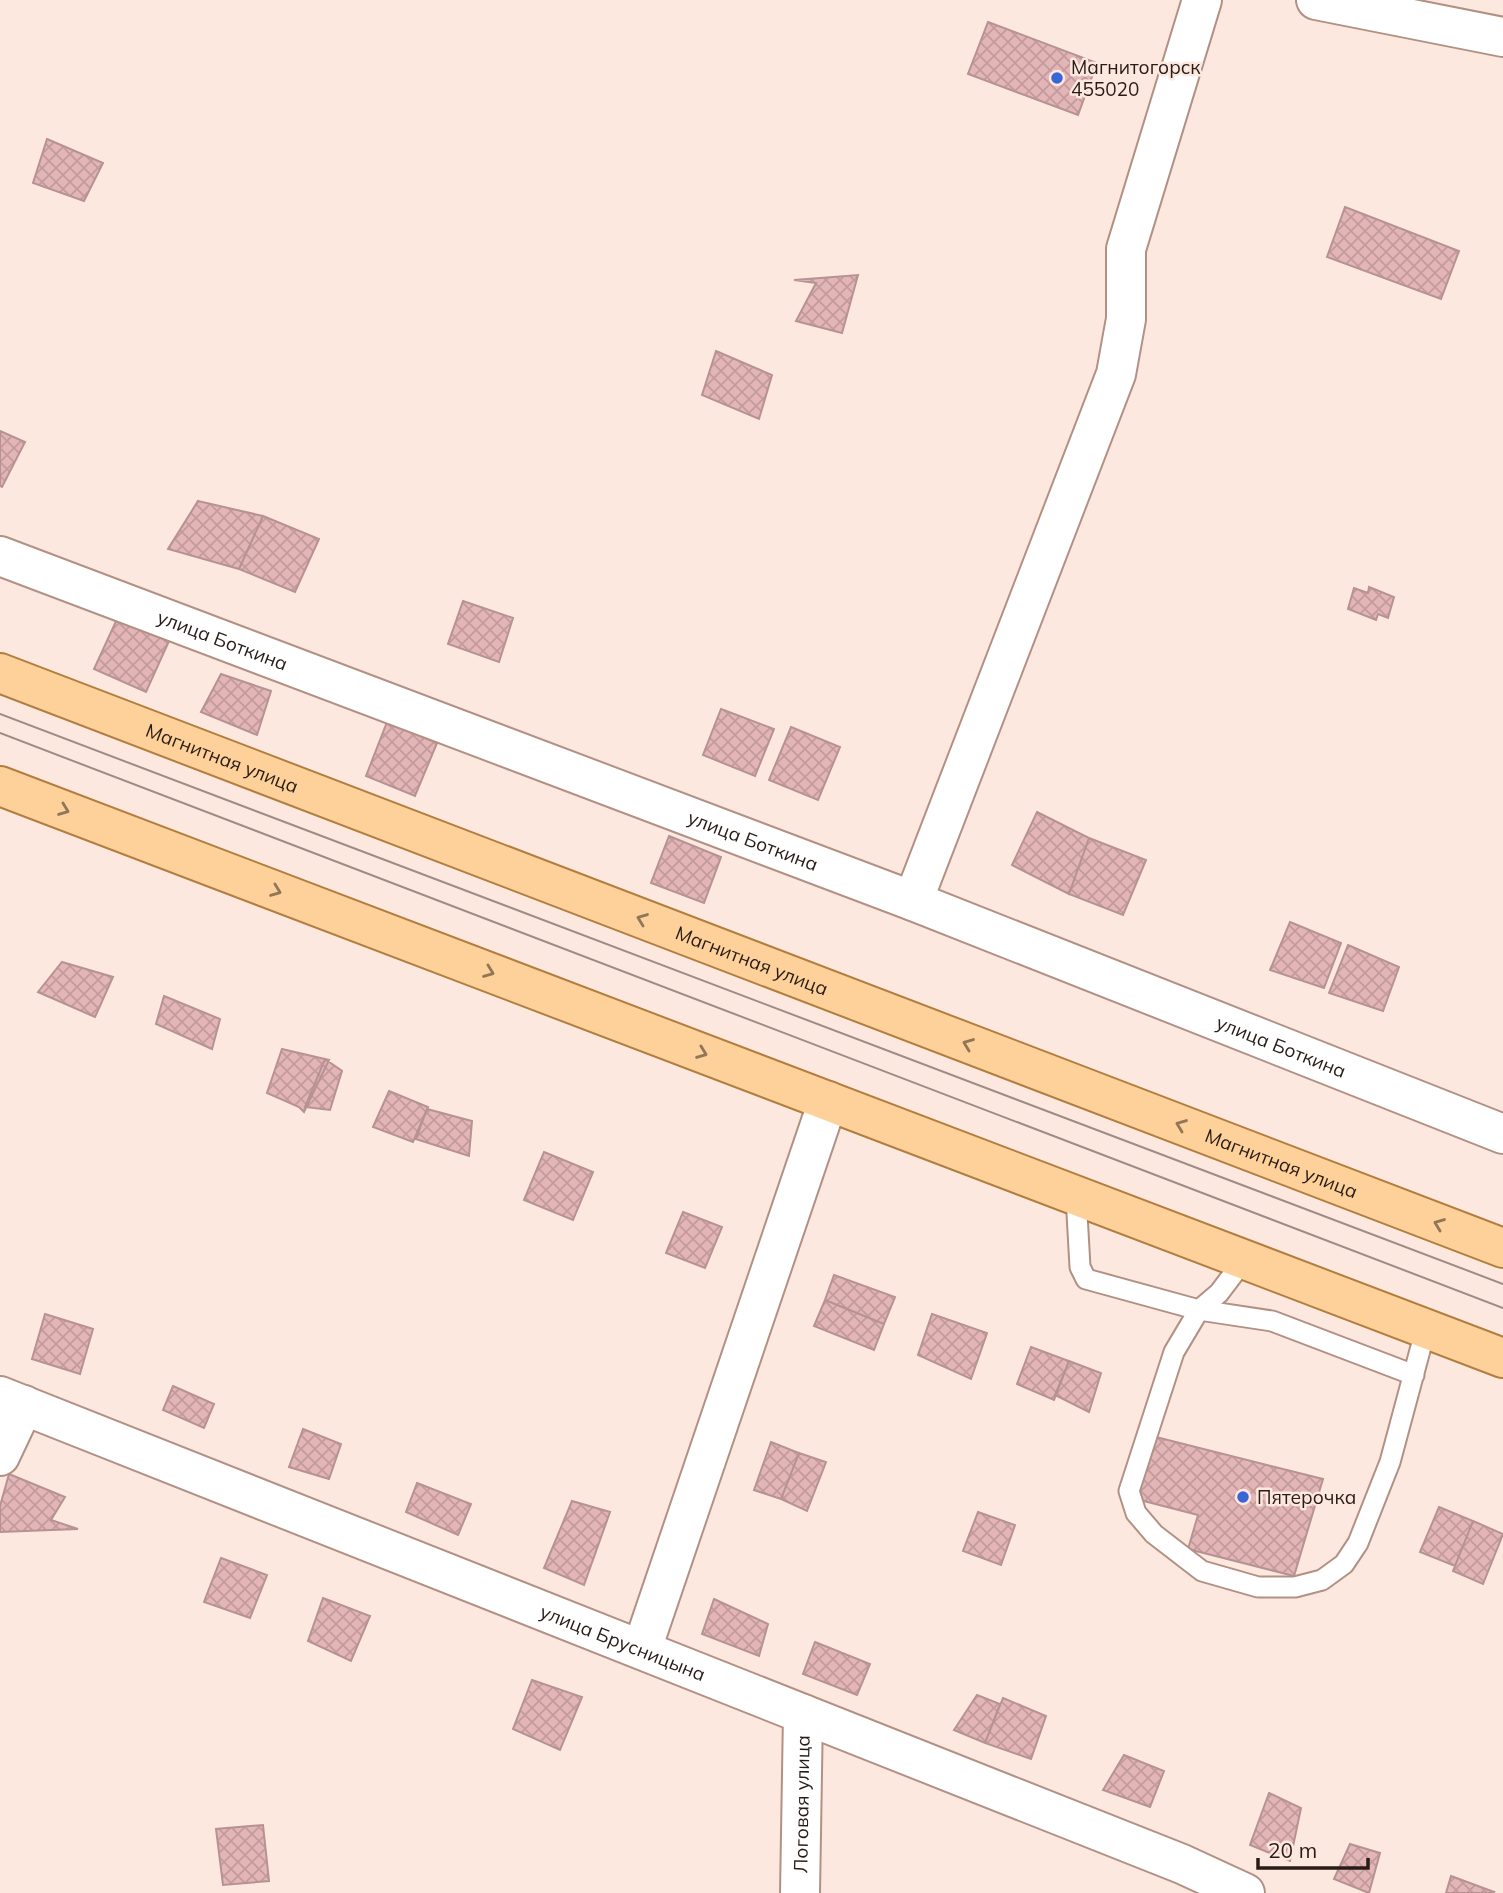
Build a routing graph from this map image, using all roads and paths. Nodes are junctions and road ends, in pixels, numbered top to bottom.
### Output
1 (1202, 0) edge
2 (1316, 0) edge
3 (1503, 37) edge
4 (0, 556) edge
5 (0, 673) edge
6 (0, 786) edge
7 (913, 901) junction
8 (828, 1101) junction
9 (1503, 1134) edge
10 (1076, 1196) junction
11 (1503, 1248) edge
12 (1244, 1260) junction
13 (1199, 1310) junction
14 (1426, 1328) junction
15 (1503, 1358) edge
16 (1414, 1376) junction
17 (12, 1400) edge
18 (0, 1456) edge
19 (642, 1649) junction
20 (803, 1713) junction
21 (800, 1893) edge
22 (1245, 1893) edge

1 - 7 street
2 - 3 street
4 - 7 street, улица Боткина
11 -> 5 main road, Магнитная улица
6 -> 8 main road
7 - 9 street, улица Боткина
8 - 10 main road
8 - 19 street
10 - 12 main road
10 - 13 lane
12 - 13 lane
12 - 14 main road
13 - 16 lane
13 - 16 lane
14 - 15 main road
14 - 16 lane
17 - 18 street
17 - 19 street, улица Брусницына
19 - 20 street, улица Брусницына
20 - 21 street, Логовая улица
20 - 22 street, улица Брусницына

